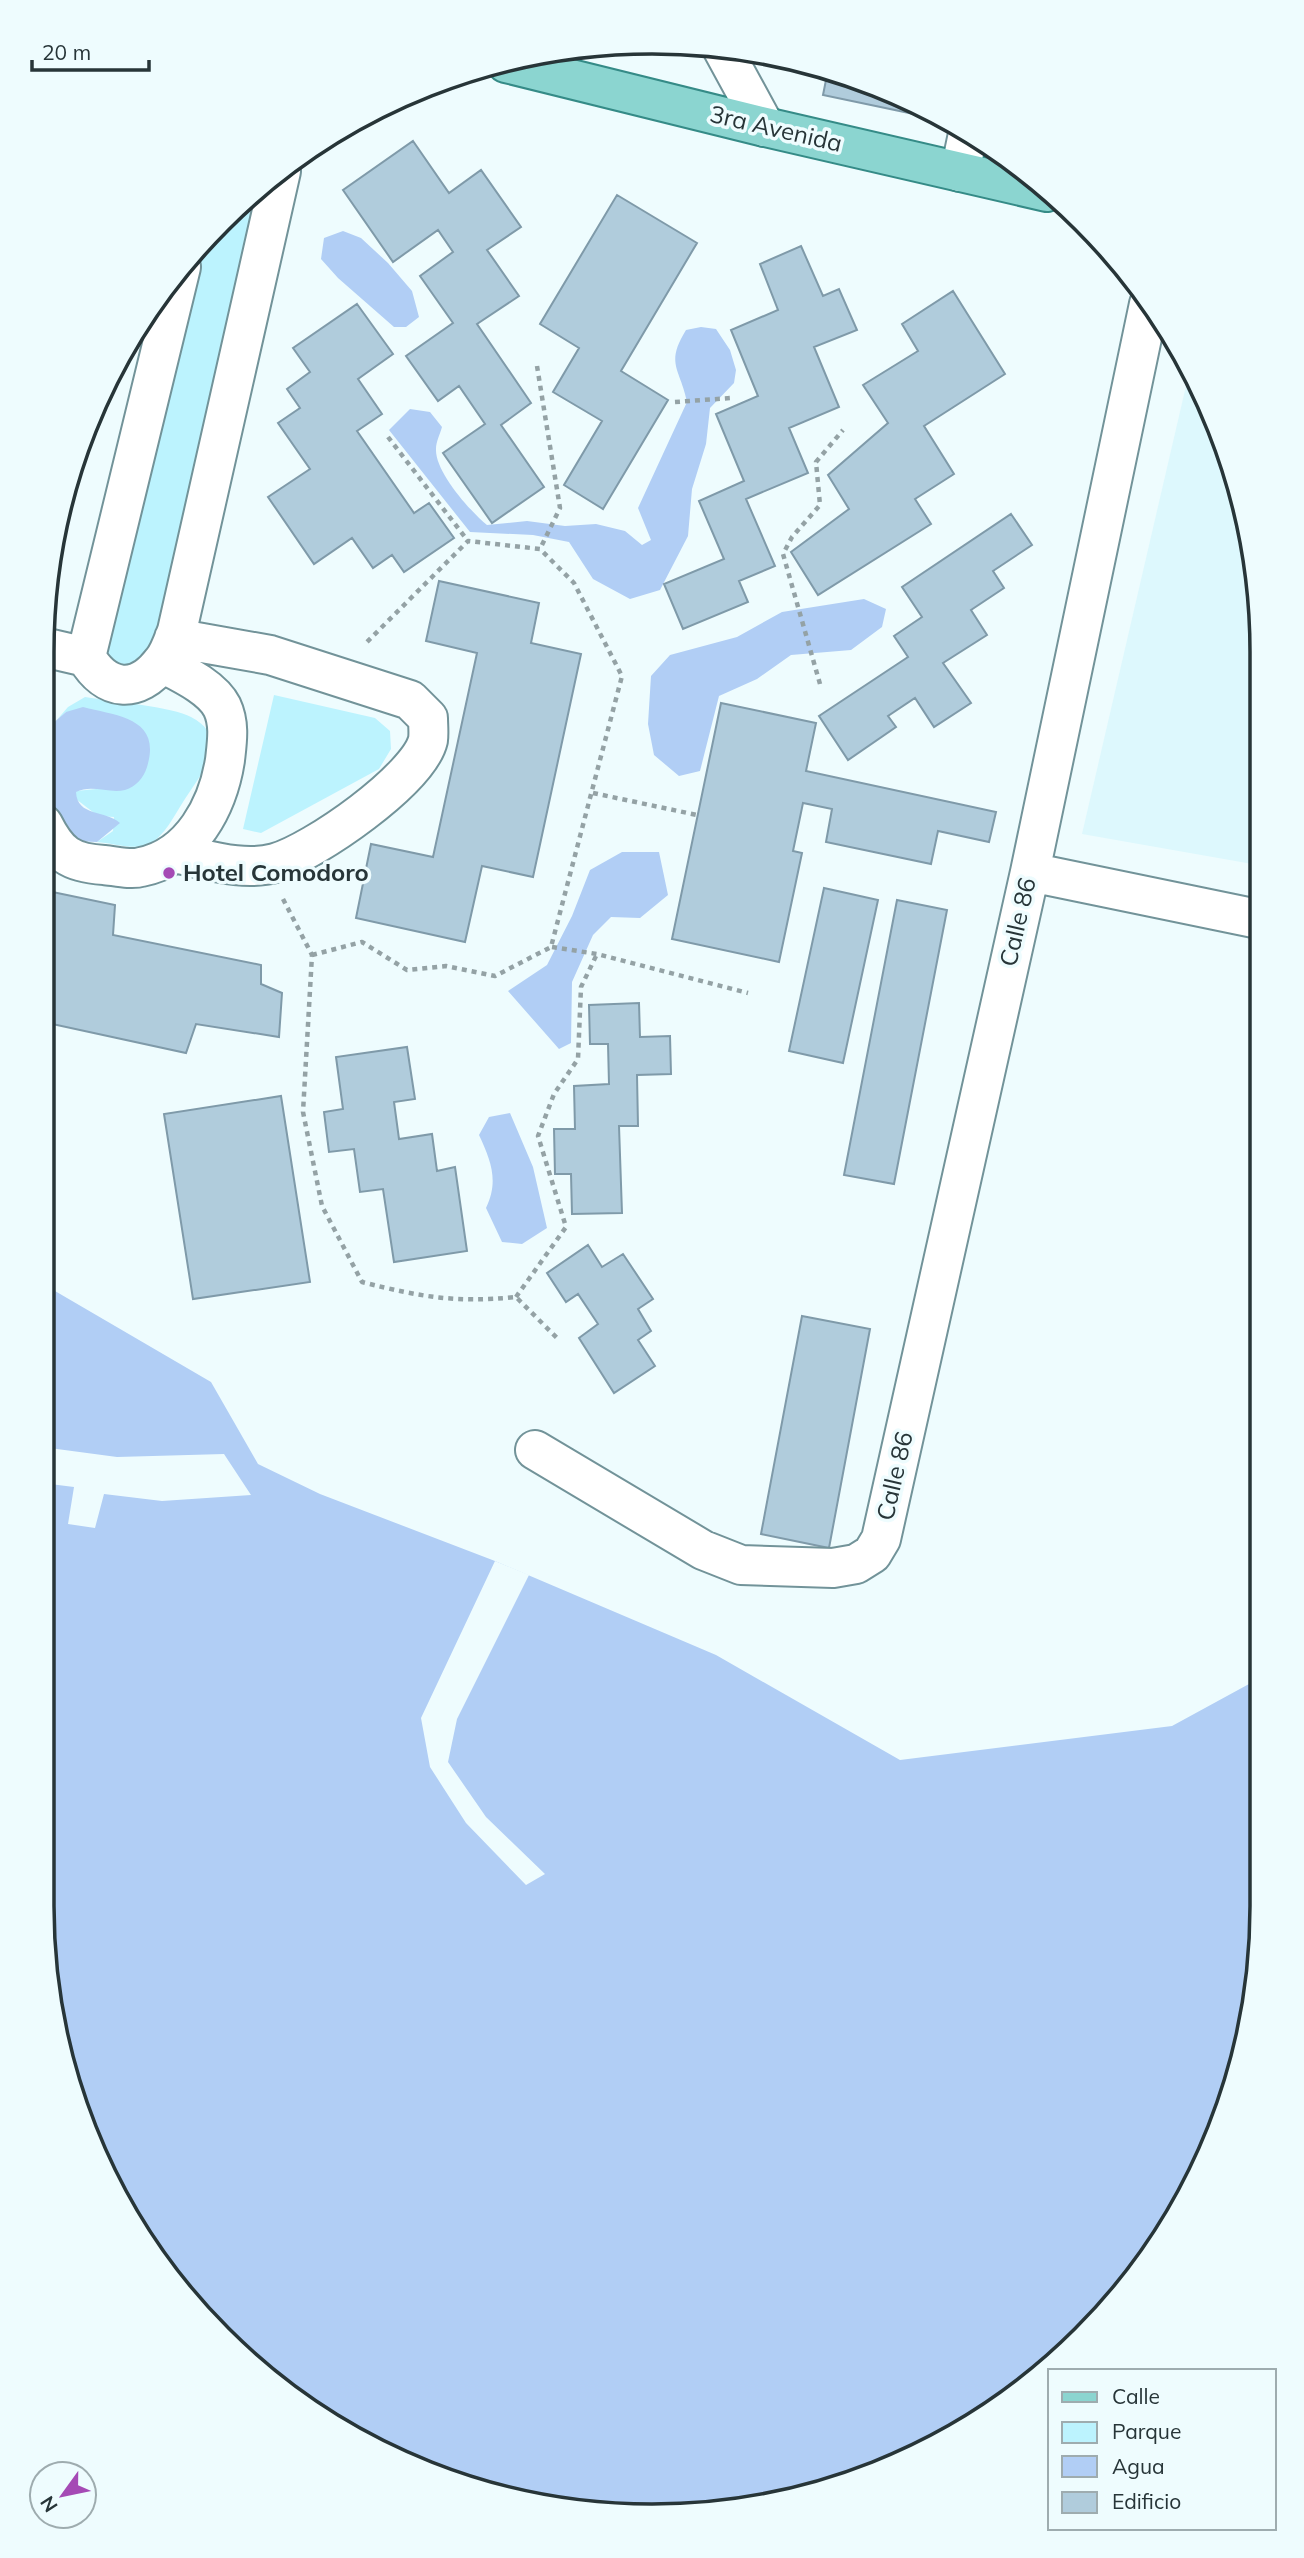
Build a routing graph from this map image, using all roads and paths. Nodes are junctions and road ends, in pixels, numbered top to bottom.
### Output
1 (728, 59) edge
2 (526, 68) edge
3 (765, 127) junction
4 (966, 144) edge
5 (960, 172) junction
6 (277, 187) edge
7 (1027, 187) edge
8 (175, 292) edge
9 (1147, 317) edge
10 (537, 366) dead end
11 (732, 398) dead end
12 (675, 402) dead end
13 (843, 430) dead end
14 (387, 437) dead end
15 (468, 541) junction
16 (540, 549) junction
17 (54, 650) edge
18 (168, 650) junction
19 (86, 657) junction
20 (333, 675) junction
21 (820, 684) dead end
22 (593, 793) junction
23 (697, 815) dead end
24 (54, 847) edge
25 (174, 853) junction
26 (265, 864) junction
27 (1030, 872) junction
28 (1250, 917) edge
29 (551, 947) junction
30 (597, 954) junction
31 (312, 955) junction
32 (748, 993) dead end
33 (516, 1297) junction
34 (559, 1340) dead end
35 (535, 1450) dead end

1 - 3 street
2 - 3 main road, 3ra Avenida
3 - 5 main road, 3ra Avenida
4 - 5 street
5 - 7 main road, 3ra Avenida
6 - 18 street
8 - 19 street
9 - 27 street, Calle 86
10 - 16 path
11 - 12 path
13 - 21 path
14 - 15 path
15 - 16 path
15 - 20 path
16 - 22 path
17 - 19 street
18 - 19 street
18 - 20 street
18 - 25 street
20 - 26 street
22 - 23 path
22 - 29 path
24 - 25 street
25 - 26 street
26 - 31 path
27 - 28 street
27 - 35 street, Calle 86
29 - 30 path
29 - 31 path
30 - 32 path
30 - 33 path
31 - 33 path
33 - 34 path

